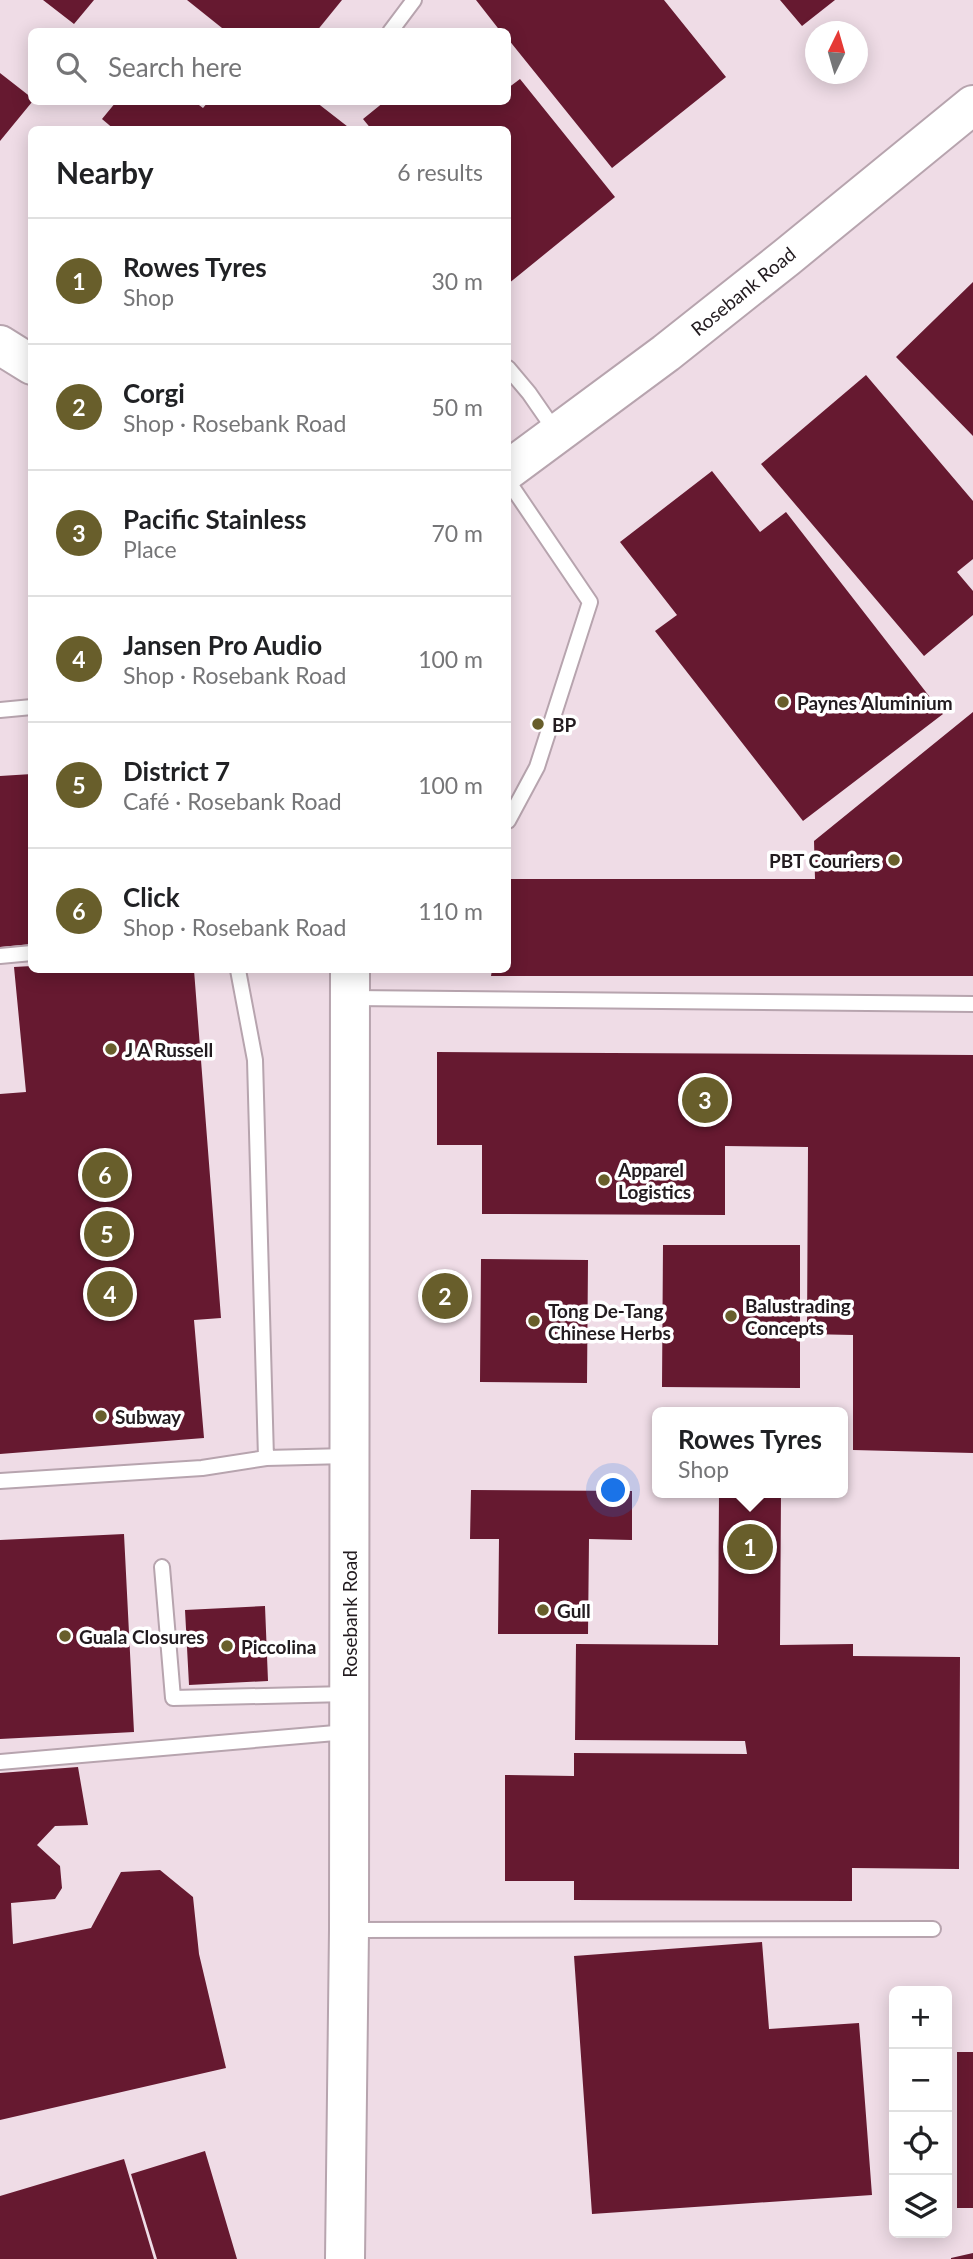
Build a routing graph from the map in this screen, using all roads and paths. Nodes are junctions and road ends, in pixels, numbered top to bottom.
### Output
1 (414, 0) edge
2 (394, 28) edge
3 (973, 105) edge
4 (0, 345) edge
5 (28, 362) edge
6 (511, 372) edge
7 (557, 433) junction
8 (511, 468) edge
9 (511, 485) edge
10 (28, 707) edge
11 (0, 709) edge
12 (511, 815) edge
13 (28, 953) edge
14 (0, 956) edge
15 (239, 973) edge
16 (351, 984) edge
17 (973, 1004) edge
18 (349, 1456) junction
19 (266, 1458) junction
20 (0, 1481) edge
21 (162, 1567) dead end
22 (349, 1694) junction
23 (348, 1732) junction
24 (0, 1762) edge
25 (933, 1929) dead end
26 (349, 1930) junction
27 (345, 2259) edge

1 - 2 lane
3 - 7 main road, Rosebank Road
4 - 5 main road
6 - 7 lane
7 - 8 main road, Rosebank Road
9 - 12 lane
10 - 11 lane
13 - 14 lane
15 - 19 lane
16 - 17 lane
16 - 18 main road, Rosebank Road
18 - 19 lane
18 - 22 main road, Rosebank Road
19 - 20 lane
21 - 22 lane
22 - 23 main road, Rosebank Road
23 - 24 lane
23 - 26 main road, Rosebank Road
25 - 26 lane
26 - 27 main road, Rosebank Road

